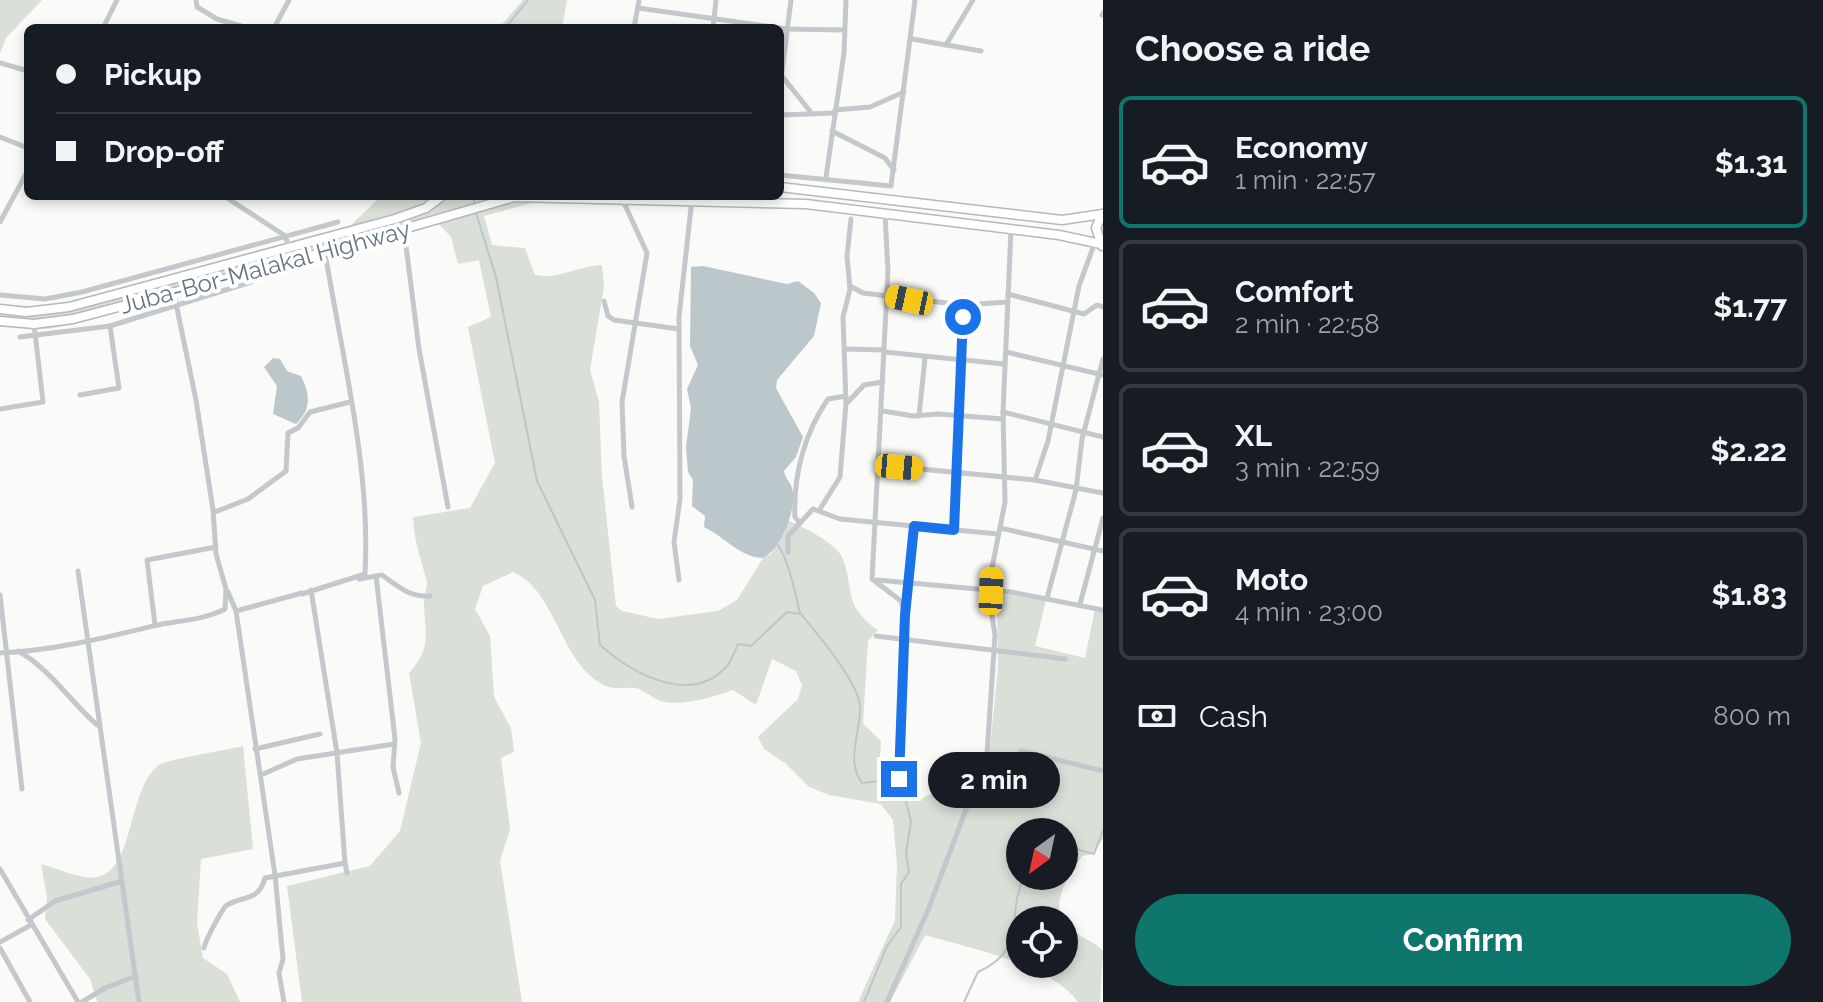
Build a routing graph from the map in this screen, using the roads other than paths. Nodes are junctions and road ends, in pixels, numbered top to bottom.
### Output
1 (117, 0) edge
2 (196, 0) edge
3 (289, 0) edge
4 (639, 0) edge
5 (716, 0) edge
6 (791, 0) edge
7 (846, 0) edge
8 (915, 0) edge
9 (973, 0) edge
10 (638, 8) junction
11 (714, 17) junction
12 (105, 24) edge
13 (237, 24) edge
14 (276, 24) edge
15 (635, 24) edge
16 (713, 24) edge
17 (757, 24) edge
18 (784, 29) edge
19 (787, 29) junction
20 (844, 30) junction
21 (912, 39) junction
22 (946, 45) junction
23 (784, 47) edge
24 (981, 51) dead end
25 (0, 63) edge
26 (24, 70) edge
27 (784, 78) edge
28 (905, 92) junction
29 (835, 111) junction
30 (815, 113) junction
31 (784, 115) edge
32 (832, 131) junction
33 (0, 137) edge
34 (24, 146) edge
35 (895, 171) junction
36 (784, 175) edge
37 (24, 177) edge
38 (826, 177) junction
39 (784, 187) edge
40 (230, 200) edge
41 (428, 200) edge
42 (437, 200) edge
43 (503, 200) edge
44 (736, 200) edge
45 (625, 205) dead end
46 (426, 208) junction
47 (691, 208) dead end
48 (885, 213) junction
49 (1103, 214) edge
50 (851, 219) dead end
51 (0, 222) edge
52 (338, 222) dead end
53 (404, 230) junction
54 (1011, 230) junction
55 (284, 235) junction
56 (1100, 244) edge
57 (290, 247) junction
58 (325, 252) junction
59 (250, 273) junction
60 (849, 285) junction
61 (174, 294) junction
62 (1008, 294) junction
63 (0, 295) edge
64 (884, 295) junction
65 (604, 301) dead end
66 (1008, 302) junction
67 (177, 305) junction
68 (963, 305) junction
69 (1103, 307) edge
70 (0, 309) edge
71 (1075, 313) junction
72 (5, 322) edge
73 (635, 322) junction
74 (34, 324) junction
75 (110, 326) junction
76 (679, 329) junction
77 (0, 330) edge
78 (20, 337) dead end
79 (845, 349) junction
80 (884, 351) junction
81 (1006, 352) junction
82 (925, 358) junction
83 (1103, 359) edge
84 (961, 361) junction
85 (1004, 364) junction
86 (1063, 367) junction
87 (1101, 375) edge
88 (883, 382) junction
89 (80, 395) dead end
90 (846, 400) junction
91 (350, 402) junction
92 (0, 409) edge
93 (883, 411) junction
94 (919, 416) junction
95 (1003, 416) junction
96 (958, 418) junction
97 (1052, 422) junction
98 (1084, 431) junction
99 (1103, 437) edge
100 (879, 465) junction
101 (956, 473) junction
102 (1006, 477) junction
103 (1035, 480) junction
104 (1076, 490) junction
105 (1103, 493) edge
106 (448, 507) dead end
107 (632, 507) dead end
108 (820, 509) junction
109 (214, 513) dead end
110 (1103, 518) edge
111 (799, 522) junction
112 (873, 523) junction
113 (914, 526) junction
114 (954, 530) junction
115 (999, 531) junction
116 (1060, 542) junction
117 (216, 547) junction
118 (1095, 549) junction
119 (1103, 551) edge
120 (788, 552) dead end
121 (78, 571) dead end
122 (376, 576) junction
123 (872, 579) junction
124 (679, 580) dead end
125 (908, 584) junction
126 (226, 589) junction
127 (311, 590) junction
128 (991, 591) junction
129 (302, 594) dead end
130 (0, 595) edge
131 (430, 596) dead end
132 (1047, 598) junction
133 (1080, 604) junction
134 (1103, 610) edge
135 (236, 611) junction
136 (905, 615) junction
137 (155, 625) junction
138 (876, 636) dead end
139 (904, 638) junction
140 (88, 639) junction
141 (994, 649) junction
142 (16, 650) junction
143 (3, 653) edge
144 (1065, 659) dead end
145 (98, 726) junction
146 (320, 734) dead end
147 (394, 744) junction
148 (255, 749) junction
149 (1021, 751) dead end
150 (337, 753) junction
151 (1103, 771) edge
152 (261, 775) junction
153 (899, 779) dead end
154 (22, 789) dead end
155 (399, 793) dead end
156 (345, 863) junction
157 (0, 869) edge
158 (347, 873) dead end
159 (275, 875) junction
160 (119, 882) junction
161 (30, 923) junction
162 (0, 942) edge
163 (0, 948) edge
164 (204, 948) dead end
165 (136, 976) junction
166 (30, 1002) edge
167 (80, 1002) edge
168 (139, 1002) edge
169 (284, 1002) edge
170 (887, 1002) edge

1 - 12 street
2 - 13 street
3 - 14 street
4 - 10 street
5 - 11 street
6 - 19 street
7 - 20 street
8 - 21 street
9 - 22 street
10 - 11 street
10 - 15 street
11 - 16 street
11 - 17 street
18 - 19 street
19 - 20 street
19 - 23 street
20 - 29 street
21 - 22 street
21 - 28 street
22 - 24 street
25 - 26 street
27 - 30 street
28 - 29 street
28 - 35 street
29 - 30 street
29 - 32 street
30 - 31 street
32 - 35 street
32 - 38 street
33 - 34 street
35 - 38 street
36 - 38 street
37 - 51 street
39 - 49 highway
40 - 55 street
41 - 46 street
42 - 46 highway, Juba-Bor-Malakal Highway
43 - 53 highway, Juba-Bor-Malakal Highway
44 - 48 highway, Juba-Bor-Malakal Highway
45 - 73 street
46 - 57 highway, Juba-Bor-Malakal Highway
47 - 76 street
48 - 54 highway, Juba-Bor-Malakal Highway
48 - 64 street
49 - 56 highway
50 - 60 street
52 - 55 street
53 - 58 highway, Juba-Bor-Malakal Highway
53 - 106 street
54 - 56 highway, Juba-Bor-Malakal Highway
54 - 62 street
55 - 57 street
55 - 63 street
56 - 71 street
57 - 70 highway, Juba-Bor-Malakal Highway
58 - 59 highway, Juba-Bor-Malakal Highway
58 - 91 street
59 - 61 highway, Juba-Bor-Malakal Highway
59 - 67 street
60 - 64 street
60 - 79 street
61 - 67 street
61 - 74 highway, Juba-Bor-Malakal Highway
62 - 66 street
62 - 71 street
64 - 68 street
64 - 80 street
65 - 73 street
66 - 68 street
66 - 81 street
67 - 75 street
67 - 117 street
68 - 84 street
69 - 71 street
71 - 86 street
72 - 74 highway, Juba-Bor-Malakal Highway
72 - 77 street
73 - 76 street
73 - 107 street
74 - 92 street
75 - 78 street
75 - 89 street
76 - 124 street
79 - 80 street
79 - 90 street
80 - 82 street
80 - 88 street
81 - 85 street
81 - 86 street
82 - 84 street
82 - 94 street
83 - 87 street
84 - 85 street
84 - 96 street
85 - 95 street
86 - 87 street
86 - 97 street
87 - 98 street
88 - 90 street
88 - 93 street
90 - 108 street
90 - 111 street
91 - 109 street
91 - 129 street
93 - 94 street
93 - 100 street
94 - 96 street
95 - 96 street
95 - 97 street
95 - 102 street
96 - 101 street
97 - 98 street
97 - 103 street
98 - 99 street
98 - 104 street
100 - 101 street
100 - 112 street
101 - 102 street
101 - 114 street
102 - 103 street
102 - 115 street
103 - 104 street
104 - 105 street
104 - 116 street
108 - 111 street
108 - 112 street
110 - 118 street
111 - 120 street
112 - 113 street
112 - 123 street
113 - 114 street
113 - 125 street
114 - 115 street
115 - 116 street
115 - 128 street
116 - 118 street
116 - 132 street
117 - 126 street
117 - 137 street
118 - 119 street
118 - 133 street
121 - 140 street
122 - 127 street
122 - 131 street
122 - 147 street
123 - 125 street
123 - 136 street
125 - 128 street
125 - 136 street
126 - 135 street
126 - 137 street
127 - 135 street
127 - 150 street
128 - 132 street
128 - 141 street
130 - 143 street
132 - 133 street
133 - 134 street
135 - 148 street
136 - 139 street
137 - 140 street
138 - 139 street
139 - 141 street
139 - 153 street
140 - 142 street
140 - 145 street
141 - 144 street
141 - 170 street
142 - 143 street
142 - 145 street
143 - 154 street
145 - 160 street
146 - 148 street
147 - 150 street
147 - 155 street
148 - 152 street
149 - 151 street
150 - 152 street
150 - 156 street
152 - 159 street
156 - 158 street
156 - 159 street
157 - 161 street
159 - 164 street
159 - 169 street
160 - 161 street
160 - 165 street
161 - 162 street
161 - 167 street
163 - 166 street
165 - 167 street
165 - 168 street

